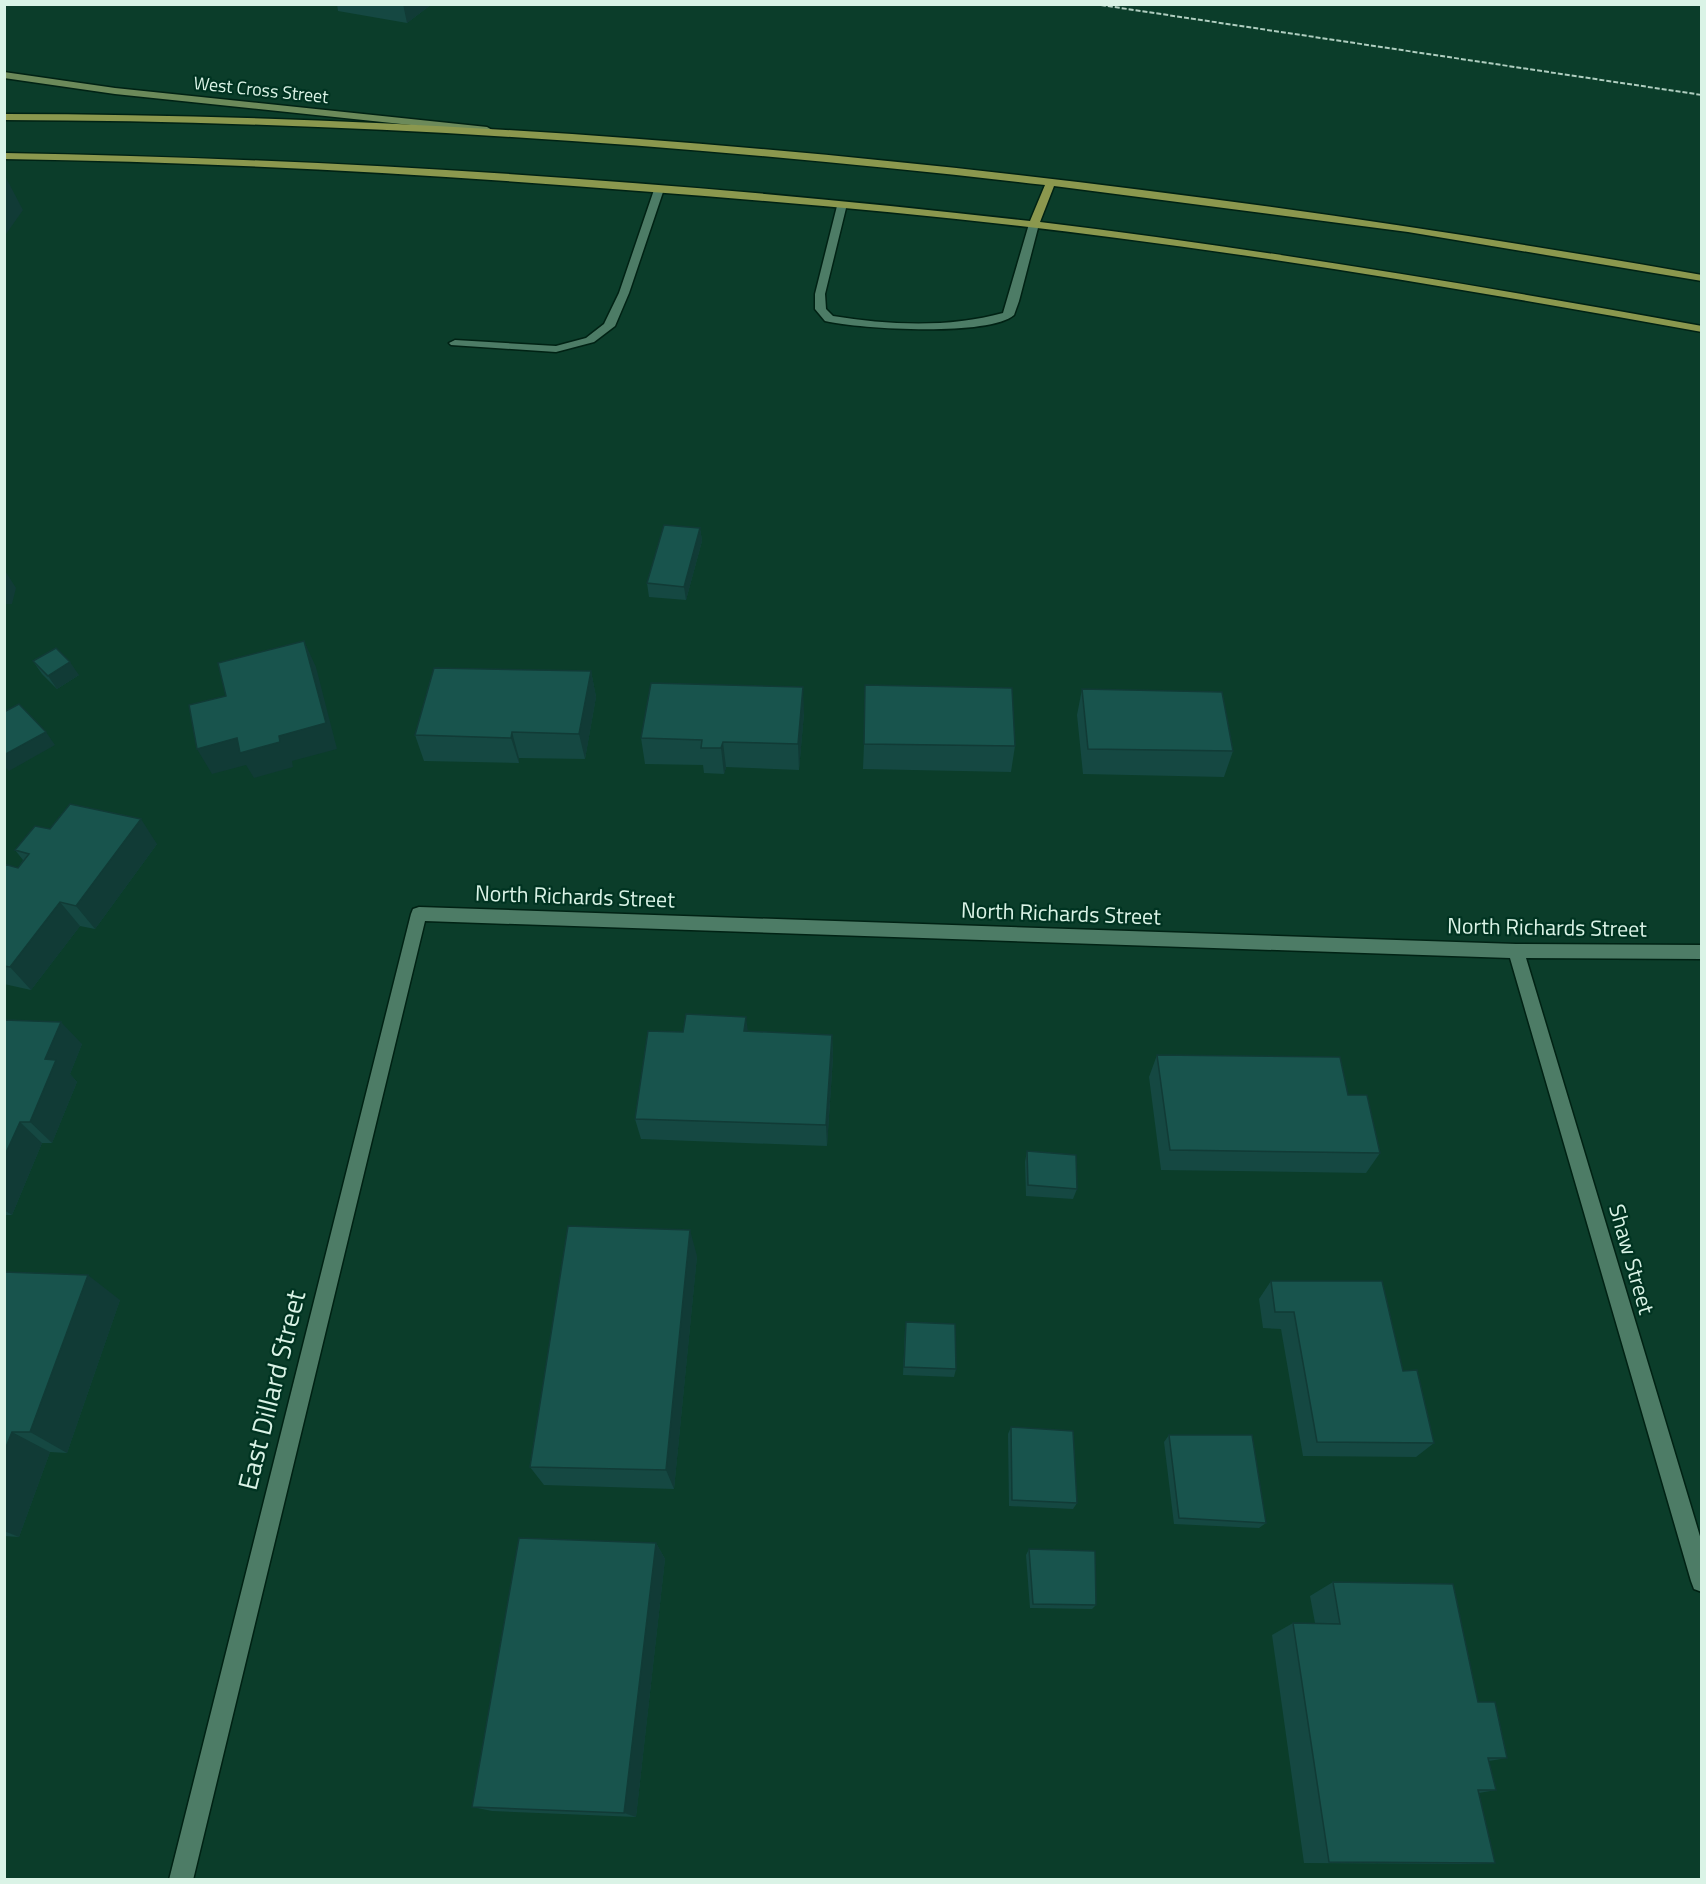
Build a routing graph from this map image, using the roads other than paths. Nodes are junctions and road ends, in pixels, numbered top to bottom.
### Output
1 (4, 75) edge
2 (4, 117) edge
3 (515, 133) junction
4 (4, 156) edge
5 (1051, 182) junction
6 (659, 189) junction
7 (842, 204) junction
8 (1034, 224) junction
9 (1701, 278) edge
10 (1701, 329) edge
11 (455, 343) dead end
12 (419, 914) joint
13 (1516, 951) junction
14 (1701, 952) edge
15 (1701, 1581) edge
16 (181, 1880) edge

1 - 3 main road, West Cross Street
2 - 3 main road
3 - 5 main road
4 - 6 main road
5 - 8 main road
5 - 9 main road
6 - 7 main road
6 - 11 street
7 - 8 main road
7 - 8 street
8 - 10 main road
12 - 13 street, North Richards Street
12 - 16 street, East Dillard Street
13 - 14 street, North Richards Street
13 - 15 street, Shaw Street

